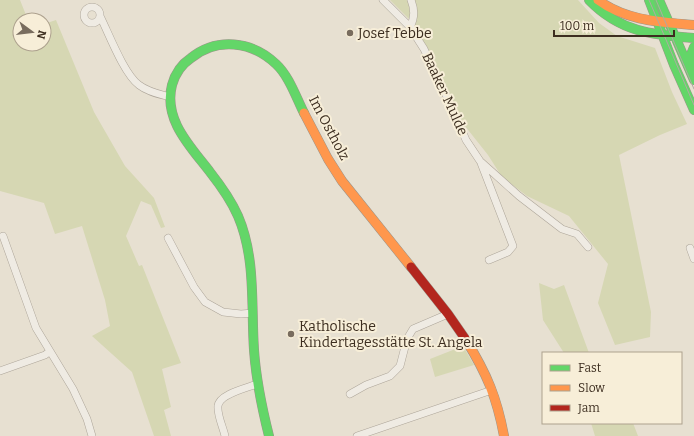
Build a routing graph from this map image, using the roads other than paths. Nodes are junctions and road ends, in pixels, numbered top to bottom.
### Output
1 (383, 0) edge
2 (411, 0) edge
3 (589, 0) edge
4 (598, 0) edge
5 (649, 0) edge
6 (659, 0) edge
7 (100, 16) dead end
8 (658, 21) junction
9 (669, 22) junction
10 (694, 25) edge
11 (410, 27) junction
12 (662, 34) junction
13 (675, 36) junction
14 (694, 38) edge
15 (694, 47) edge
16 (692, 76) edge
17 (170, 97) junction
18 (694, 110) edge
19 (480, 161) junction
20 (3, 236) dead end
21 (168, 238) dead end
22 (588, 247) dead end
23 (690, 248) dead end
24 (694, 259) edge
25 (489, 260) dead end
26 (253, 313) junction
27 (448, 314) junction
28 (50, 352) junction
29 (0, 371) edge
30 (257, 384) junction
31 (492, 390) junction
32 (350, 394) dead end
33 (92, 436) edge
34 (225, 436) edge
35 (269, 436) edge
36 (357, 436) edge
37 (504, 436) edge

1 - 11 street, Baaker Mulde
2 - 11 street
3 - 12 street
4 - 8 street
5 - 8 street
6 - 9 street
7 - 17 street
8 - 9 street
8 - 12 street
9 - 10 street
9 - 13 street
11 - 19 street, Baaker Mulde
12 - 13 street
12 - 18 street
13 - 14 street
13 - 16 street
15 - 16 street
17 - 26 street, Im Ostholz
17 - 27 street, Im Ostholz
19 - 22 street, Baaker Mulde
19 - 25 street, Baaker Mulde
20 - 28 street
21 - 26 street
23 - 24 street
26 - 30 street, Im Ostholz
27 - 31 street, Im Ostholz
27 - 32 street
28 - 29 street
28 - 33 street
30 - 34 street
30 - 35 street, Im Ostholz
31 - 36 street
31 - 37 street, Im Ostholz

